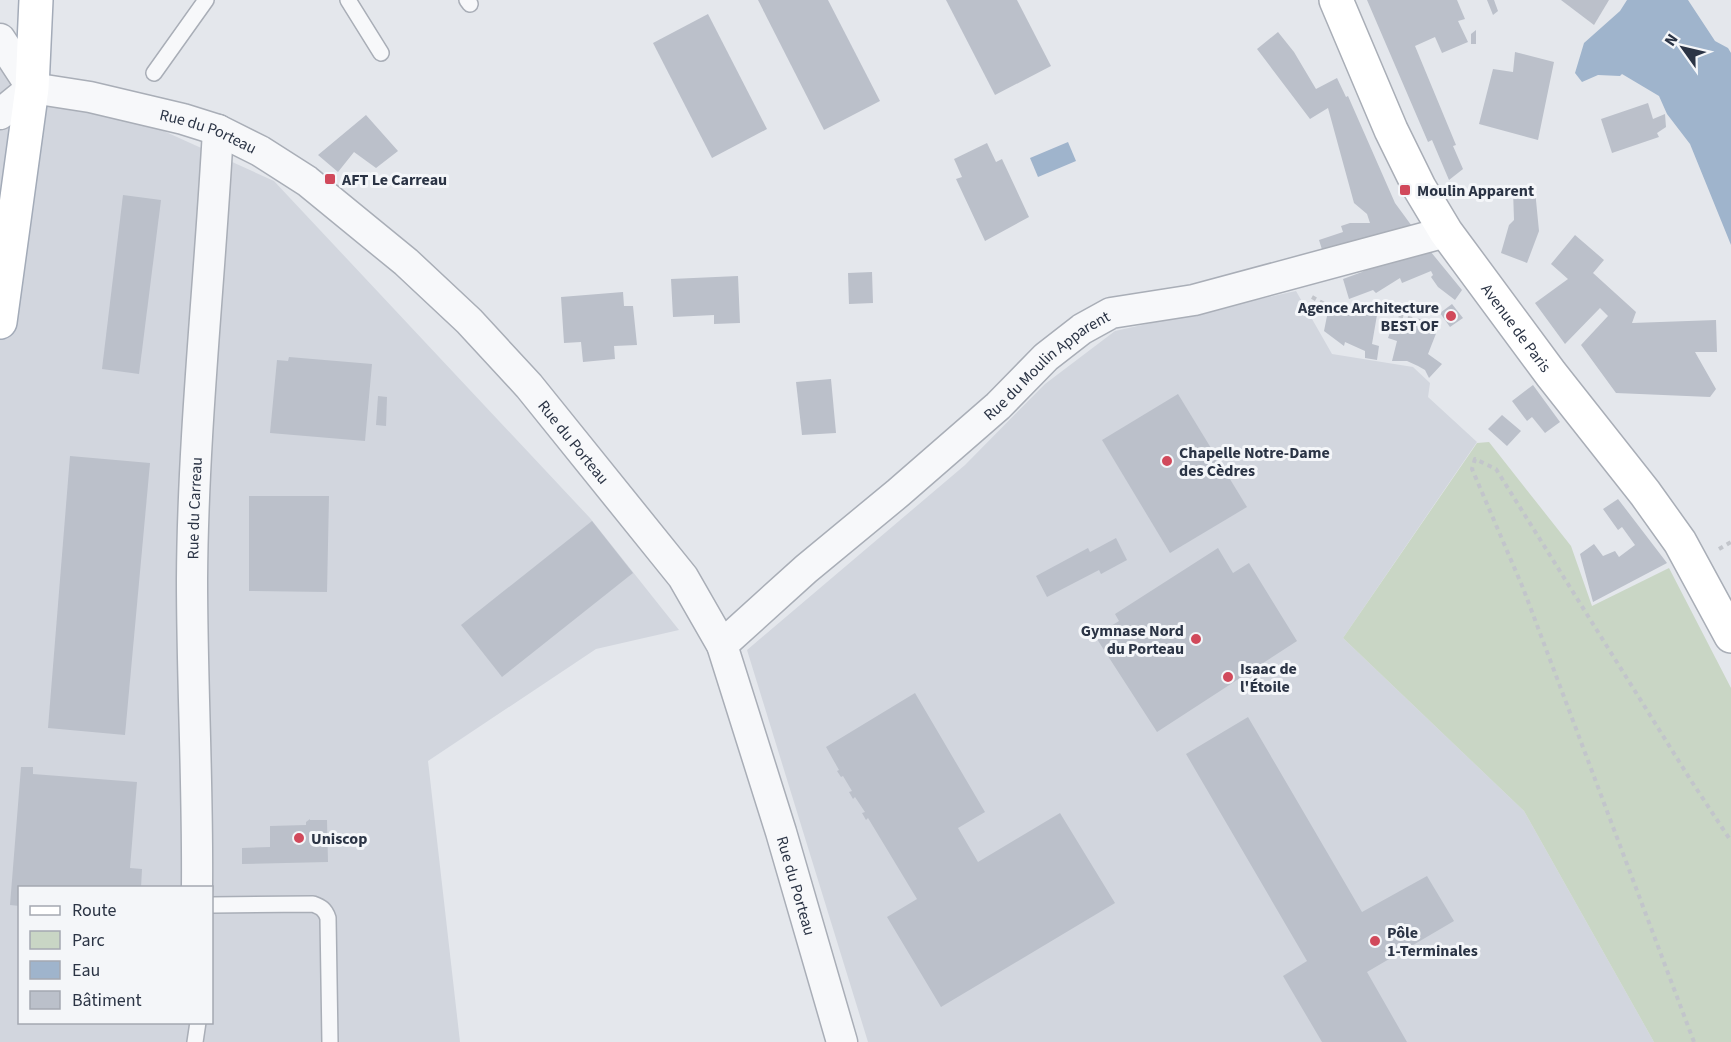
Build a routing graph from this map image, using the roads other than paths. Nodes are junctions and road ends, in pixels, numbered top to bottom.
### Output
1 (36, 0) edge
2 (206, 0) edge
3 (348, 0) edge
4 (1336, 0) edge
5 (0, 39) edge
6 (381, 53) dead end
7 (154, 73) dead end
8 (32, 88) junction
9 (0, 114) edge
10 (218, 130) junction
11 (1446, 232) junction
12 (0, 322) edge
13 (1731, 636) edge
14 (722, 645) junction
15 (197, 886) edge
16 (213, 905) edge
17 (198, 1024) edge
18 (195, 1042) edge
19 (330, 1042) edge
20 (843, 1042) edge

1 - 8 main road
2 - 7 lane
3 - 6 lane
4 - 11 main road, Avenue de Paris
5 - 8 street
8 - 9 street
8 - 10 street, Rue du Porteau
8 - 12 main road
10 - 14 street, Rue du Porteau
10 - 15 street, Rue du Carreau
11 - 13 main road, Avenue de Paris
11 - 14 street, Rue du Moulin Apparent
14 - 20 street, Rue du Porteau
16 - 19 lane
17 - 18 lane

